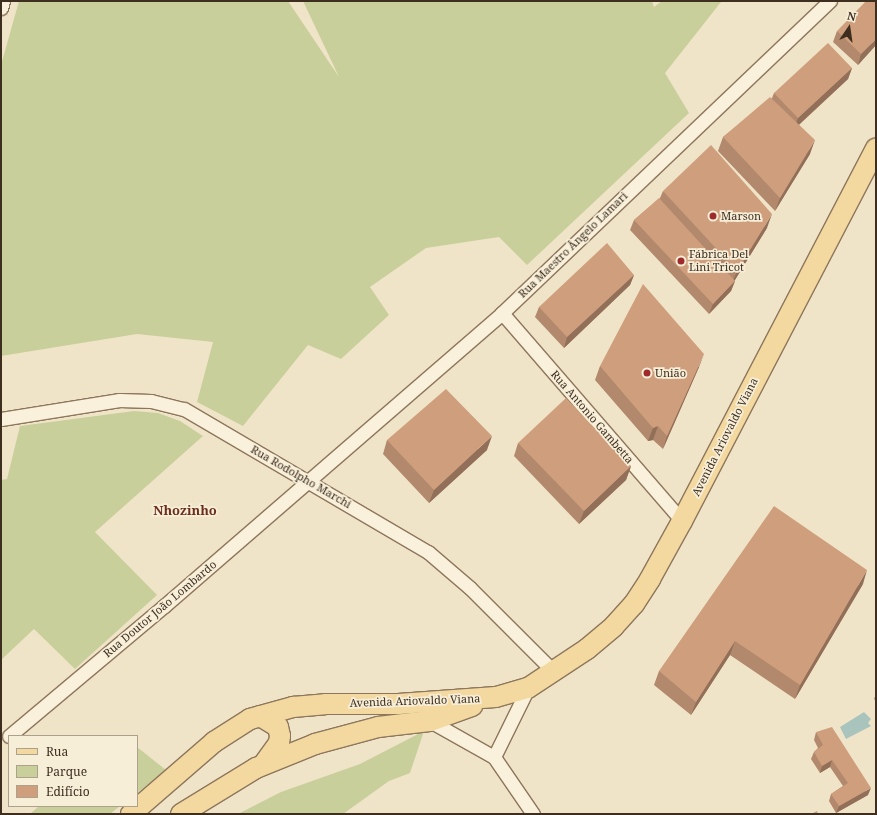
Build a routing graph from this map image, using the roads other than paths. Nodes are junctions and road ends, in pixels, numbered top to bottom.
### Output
1 (3, 1) edge
2 (830, 1) edge
3 (1, 8) edge
4 (876, 148) edge
5 (502, 313) junction
6 (1, 418) edge
7 (309, 480) junction
8 (682, 521) junction
9 (554, 672) junction
10 (528, 688) junction
11 (493, 698) junction
12 (260, 716) junction
13 (430, 721) junction
14 (10, 735) edge
15 (494, 757) junction
16 (263, 765) junction
17 (131, 814) edge
18 (180, 814) edge
19 (533, 814) edge

1 - 3 street
2 - 5 street, Rua Maestro Ângelo Lamari
4 - 8 main road, Avenida Ariovaldo Viana
5 - 7 street, Rua Maestro Ângelo Lamari
5 - 8 street, Rua Antonio Gambetta
6 - 7 street, Rua Rodolpho Marchi
7 - 9 street, Rua Rodolpho Marchi
7 - 14 street, Rua Doutor João Lombardo
8 - 9 main road, Avenida Ariovaldo Viana
9 - 10 main road, Avenida Ariovaldo Viana
10 - 11 main road, Avenida Ariovaldo Viana
10 - 15 street
11 - 12 main road, Avenida Ariovaldo Viana
11 - 13 main road, Avenida Ariovaldo Viana
12 - 16 main road
12 - 17 main road, Avenida Ariovaldo Viana
13 - 15 street
13 - 16 main road, Avenida Ariovaldo Viana
15 - 19 street
16 - 18 main road, Avenida Ariovaldo Viana

